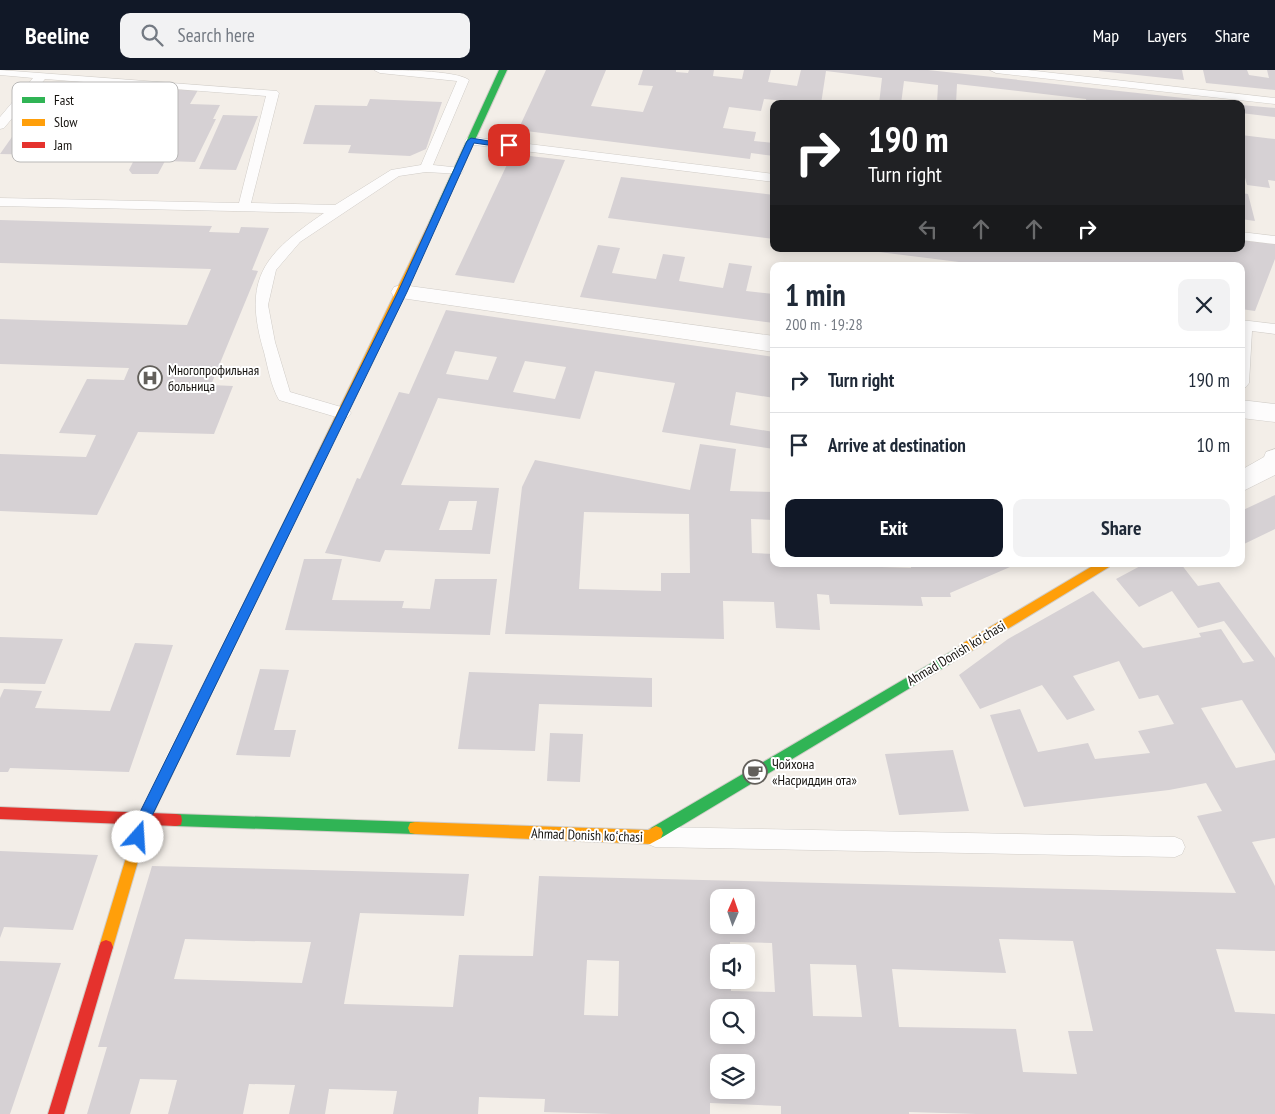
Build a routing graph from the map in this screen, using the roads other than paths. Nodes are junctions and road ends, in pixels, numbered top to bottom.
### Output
1 (380, 70) edge
2 (503, 70) edge
3 (996, 70) edge
4 (0, 72) edge
5 (42, 75) junction
6 (36, 82) edge
7 (132, 82) edge
8 (178, 86) edge
9 (1275, 101) edge
10 (12, 110) edge
11 (0, 124) edge
12 (471, 141) junction
13 (426, 168) junction
14 (457, 171) junction
15 (770, 178) edge
16 (0, 202) edge
17 (244, 207) junction
18 (338, 209) junction
19 (1245, 236) edge
20 (1275, 240) edge
21 (402, 292) junction
22 (1245, 325) edge
23 (1275, 329) edge
24 (770, 343) edge
25 (1245, 409) edge
26 (343, 413) junction
27 (1275, 413) edge
28 (1275, 462) edge
29 (1245, 480) edge
30 (1100, 567) edge
31 (0, 813) edge
32 (144, 818) junction
33 (650, 837) junction
34 (1175, 848) dead end
35 (56, 1114) edge

1 - 13 lane
2 - 12 street
3 - 9 lane
4 - 5 lane
5 - 6 lane
5 - 7 lane
8 - 17 lane
10 - 11 lane
12 - 14 street
12 - 15 lane
13 - 14 lane
13 - 18 lane
14 - 21 street
16 - 17 lane
17 - 18 lane
18 - 26 lane
19 - 20 lane
21 - 24 street
21 - 26 street
22 - 23 lane
25 - 27 street
26 - 32 street
28 - 29 street
30 - 33 street, Ahmad Donish koʻchasi
31 - 32 street, Ahmad Donish koʻchasi
32 - 33 street, Ahmad Donish koʻchasi
32 - 35 street
33 - 34 lane

